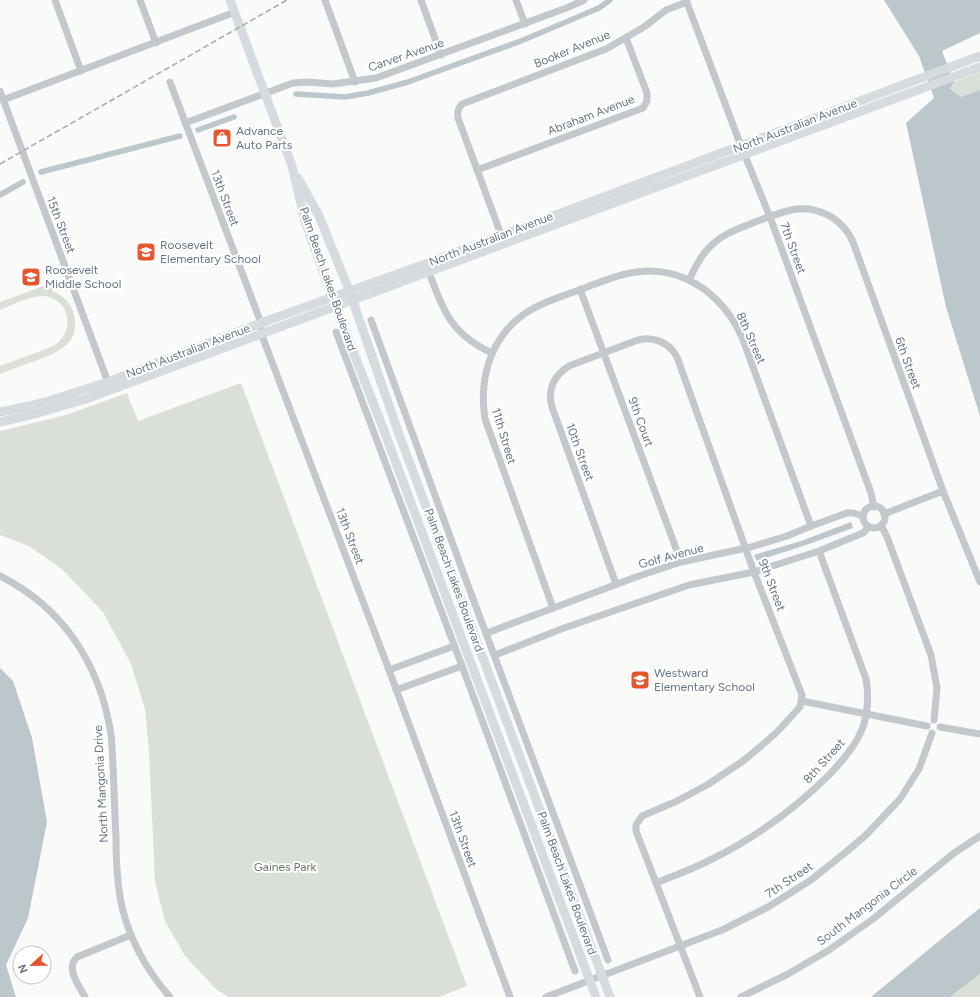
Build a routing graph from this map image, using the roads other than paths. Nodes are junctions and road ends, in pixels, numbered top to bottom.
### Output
1 (55, 0) edge
2 (140, 0) edge
3 (230, 0) edge
4 (325, 0) edge
5 (421, 0) edge
6 (516, 0) edge
7 (584, 0) edge
8 (687, 1) edge
9 (235, 12) junction
10 (525, 24) junction
11 (626, 38) junction
12 (156, 43) junction
13 (441, 55) junction
14 (980, 56) edge
15 (980, 67) edge
16 (81, 71) junction
17 (170, 82) dead end
18 (355, 82) junction
19 (0, 91) edge
20 (265, 93) junction
21 (3, 100) junction
22 (185, 123) junction
23 (743, 150) junction
24 (292, 166) junction
25 (477, 170) junction
26 (770, 217) junction
27 (503, 239) junction
28 (427, 268) junction
29 (689, 280) junction
30 (580, 289) junction
31 (350, 295) junction
32 (334, 301) junction
33 (371, 320) dead end
34 (261, 323) junction
35 (336, 332) dead end
36 (261, 333) junction
37 (604, 352) junction
38 (492, 353) junction
39 (356, 374) junction
40 (109, 386) junction
41 (0, 412) edge
42 (0, 422) edge
43 (412, 432) junction
44 (400, 436) junction
45 (415, 474) junction
46 (402, 479) junction
47 (943, 491) junction
48 (874, 507) junction
49 (884, 514) junction
50 (863, 516) junction
51 (811, 526) junction
52 (881, 526) junction
53 (869, 527) junction
54 (746, 548) junction
55 (819, 551) junction
56 (681, 562) junction
57 (463, 572) junction
58 (754, 572) junction
59 (0, 576) edge
60 (453, 576) junction
61 (441, 580) junction
62 (980, 582) edge
63 (430, 584) junction
64 (616, 584) junction
65 (553, 608) junction
66 (487, 633) junction
67 (454, 646) junction
68 (495, 655) junction
69 (462, 666) junction
70 (389, 670) junction
71 (396, 690) junction
72 (802, 701) junction
73 (866, 714) junction
74 (934, 720) junction
75 (927, 726) junction
76 (940, 727) junction
77 (932, 733) junction
78 (980, 734) edge
79 (541, 812) junction
80 (528, 818) junction
81 (980, 836) edge
82 (656, 884) junction
83 (588, 905) junction
84 (577, 910) junction
85 (565, 914) junction
86 (555, 918) junction
87 (131, 935) junction
88 (681, 947) junction
89 (608, 960) dead end
90 (575, 972) dead end
91 (602, 977) junction
92 (590, 981) junction
93 (86, 997) edge
94 (170, 997) edge
95 (510, 997) edge
96 (546, 997) edge
97 (596, 997) edge
98 (610, 997) edge
99 (700, 997) edge
100 (741, 997) edge

1 - 16 street
2 - 12 street
3 - 9 main road, Palm Beach Lakes Boulevard
4 - 18 street
5 - 13 street
6 - 10 street
7 - 10 street, Carver Avenue
8 - 11 street, Booker Avenue
8 - 23 street, 7th Street
9 - 12 street
9 - 20 main road, Palm Beach Lakes Boulevard
10 - 13 street, Carver Avenue
11 - 25 street, Booker Avenue
11 - 25 street, Abraham Avenue
12 - 16 street
13 - 18 street, Carver Avenue
14 - 23 main road, North Australian Avenue
15 - 23 main road, North Australian Avenue
16 - 21 street
17 - 22 street, 13th Street
18 - 20 street, Carver Avenue
19 - 21 street, 15th Street
20 - 22 street, Carver Avenue
20 - 24 main road, Palm Beach Lakes Boulevard
21 - 40 street, 15th Street
22 - 34 street, 13th Street
23 - 26 street, 7th Street
23 - 27 main road, North Australian Avenue
24 - 31 main road, Palm Beach Lakes Boulevard
24 - 32 main road, Palm Beach Lakes Boulevard
25 - 27 street
26 - 29 street, 6th Street
26 - 47 street, 6th Street
26 - 48 street, 7th Street
27 - 28 main road, North Australian Avenue
28 - 31 main road, North Australian Avenue
28 - 38 street
29 - 30 street, 8th Street
29 - 51 street, 8th Street
30 - 37 street, 9th Court
30 - 38 street, 11th Street
31 - 32 main road, North Australian Avenue
31 - 44 main road, Palm Beach Lakes Boulevard
32 - 34 main road, North Australian Avenue
32 - 36 main road, North Australian Avenue
32 - 39 main road, Palm Beach Lakes Boulevard
33 - 43 street
34 - 36 street, 13th Street
34 - 40 main road, North Australian Avenue
35 - 39 street
36 - 40 main road, North Australian Avenue
36 - 70 street, 13th Street
37 - 54 street, 9th Street
37 - 56 street, 9th Court
37 - 64 street, 10th Street
38 - 65 street, 11th Street
39 - 46 main road, Palm Beach Lakes Boulevard
39 - 63 street
40 - 41 main road, North Australian Avenue
40 - 42 main road, North Australian Avenue
43 - 44 street
43 - 57 street
44 - 45 main road, Palm Beach Lakes Boulevard
45 - 46 main road
45 - 60 main road, Palm Beach Lakes Boulevard
46 - 61 main road, Palm Beach Lakes Boulevard
47 - 49 street
47 - 62 street, 6th Street
48 - 49 street
48 - 50 street
49 - 52 street
50 - 51 street, Golf Avenue
50 - 53 street
51 - 54 street, Golf Avenue
52 - 53 street
52 - 74 street
53 - 55 street
54 - 56 street, Golf Avenue
54 - 58 street, 9th Street
55 - 58 street
55 - 73 street, 8th Street
56 - 64 street, Golf Avenue
57 - 60 street
57 - 66 street
58 - 68 street
58 - 72 street, 9th Street
59 - 87 street, North Mangonia Drive
60 - 79 main road, Palm Beach Lakes Boulevard
61 - 63 street
61 - 80 main road, Palm Beach Lakes Boulevard
63 - 67 street
64 - 65 street, Golf Avenue
65 - 66 street, Golf Avenue
66 - 68 street
67 - 69 street
67 - 70 street
68 - 83 street
69 - 71 street
69 - 86 street
70 - 71 street, 13th Street
71 - 95 street, 13th Street
72 - 73 street
72 - 82 street
73 - 75 street
73 - 82 street, 8th Street
74 - 75 street
74 - 76 street
75 - 77 street
76 - 77 street
76 - 78 street
77 - 88 street, 7th Street
79 - 80 main road
79 - 84 main road, Palm Beach Lakes Boulevard
80 - 85 main road, Palm Beach Lakes Boulevard
81 - 100 street, South Mangonia Circle
82 - 88 street
83 - 84 street
83 - 89 street
84 - 91 main road, Palm Beach Lakes Boulevard
85 - 86 street
85 - 92 main road, Palm Beach Lakes Boulevard
86 - 90 street
87 - 93 street
87 - 94 street, North Mangonia Drive
88 - 91 street, 7th Street
88 - 99 street
91 - 92 street
91 - 98 main road, Palm Beach Lakes Boulevard
92 - 96 street
92 - 97 main road, Palm Beach Lakes Boulevard

